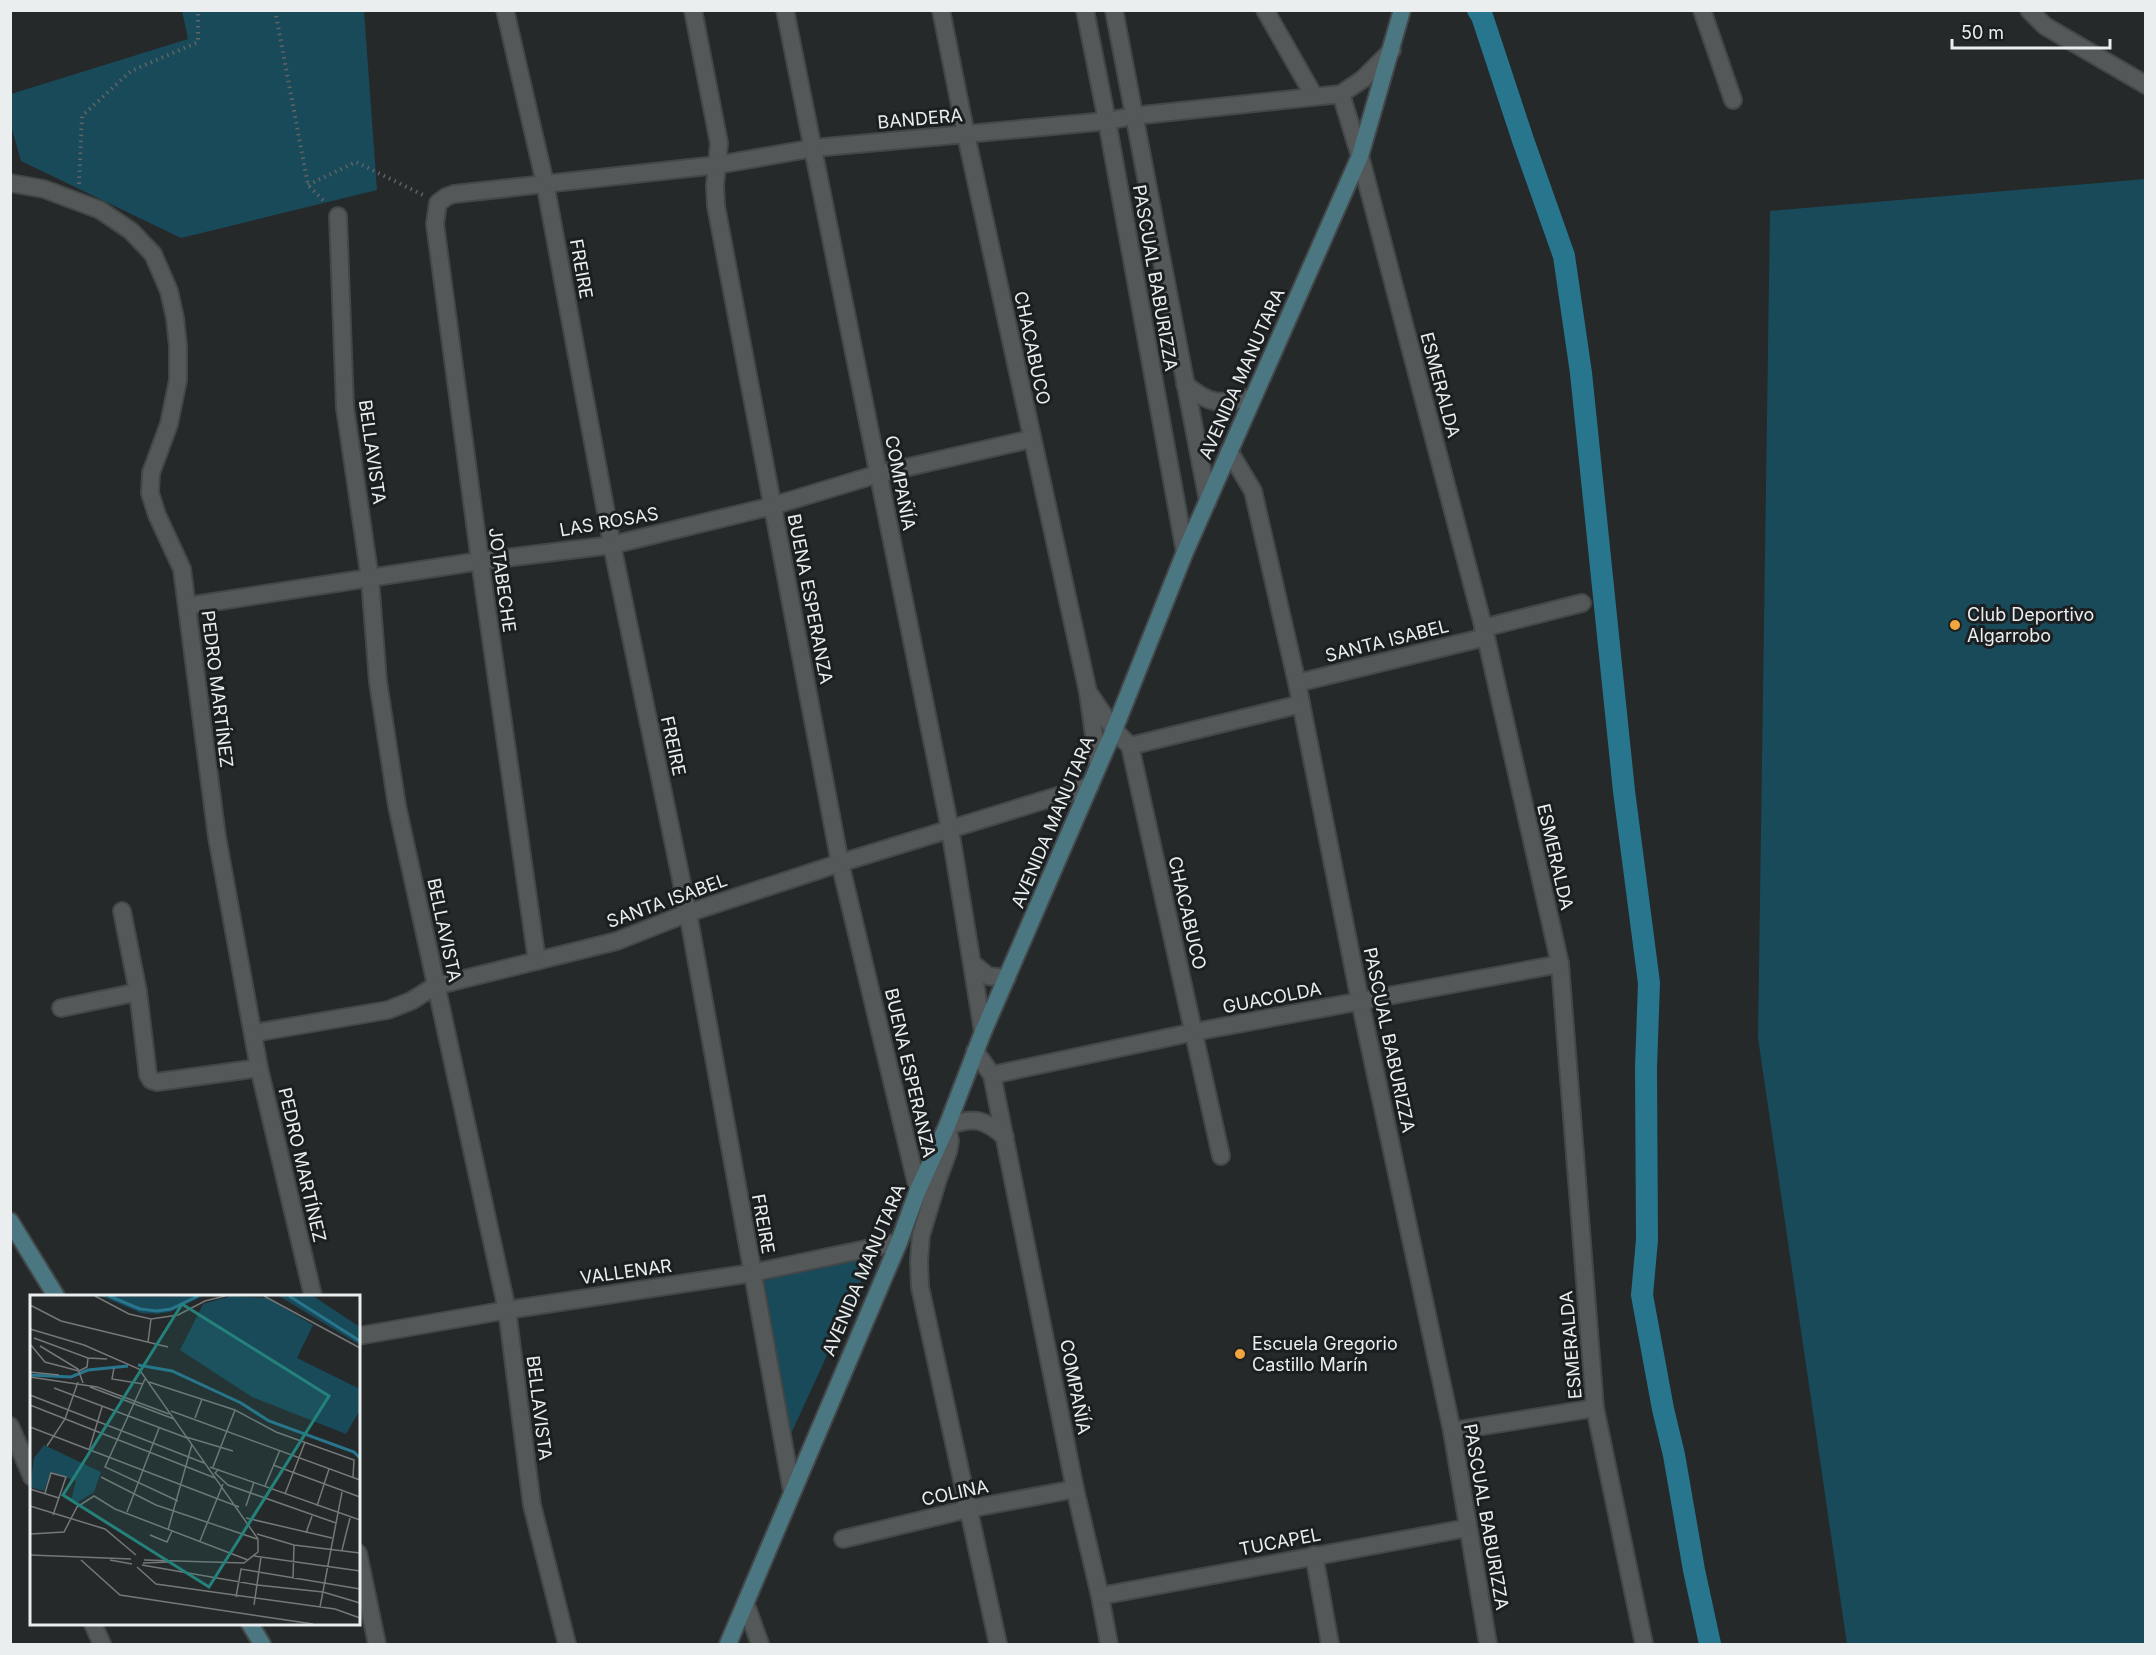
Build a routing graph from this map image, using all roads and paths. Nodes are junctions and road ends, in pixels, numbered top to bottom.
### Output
1 (198, 10) edge
2 (275, 10) edge
3 (505, 10) edge
4 (693, 10) edge
5 (785, 10) edge
6 (941, 10) edge
7 (1084, 10) edge
8 (1114, 10) edge
9 (1264, 10) edge
10 (1402, 10) edge
11 (1702, 10) edge
12 (2029, 10) edge
13 (1392, 50) junction
14 (2145, 85) edge
15 (1341, 94) junction
16 (1314, 96) junction
17 (1732, 100) dead end
18 (1133, 116) junction
19 (1107, 120) junction
20 (966, 135) junction
21 (814, 148) junction
22 (1360, 156) junction
23 (717, 165) junction
24 (10, 183) edge
25 (545, 183) junction
26 (308, 185) junction
27 (79, 202) junction
28 (438, 203) junction
29 (338, 216) joint
30 (1185, 384) junction
31 (1253, 397) junction
32 (1031, 439) junction
33 (1229, 451) junction
34 (878, 474) junction
35 (1208, 501) junction
36 (772, 506) junction
37 (612, 545) junction
38 (1185, 552) junction
39 (480, 561) junction
40 (370, 579) junction
41 (1582, 603) dead end
42 (187, 606) junction
43 (1484, 632) junction
44 (1297, 683) junction
45 (1088, 692) junction
46 (1301, 704) junction
47 (1114, 730) junction
48 (1130, 746) junction
49 (1098, 764) junction
50 (1090, 786) junction
51 (950, 829) junction
52 (840, 863) junction
53 (122, 911) dead end
54 (688, 913) junction
55 (537, 962) junction
56 (972, 963) junction
57 (1560, 964) junction
58 (1007, 978) junction
59 (435, 986) junction
60 (138, 992) junction
61 (1360, 1001) junction
62 (61, 1008) dead end
63 (983, 1032) junction
64 (1194, 1032) junction
65 (254, 1033) junction
66 (975, 1051) junction
67 (259, 1068) junction
68 (992, 1075) junction
69 (947, 1126) junction
70 (1005, 1137) junction
71 (1221, 1156) dead end
72 (918, 1191) junction
73 (10, 1221) edge
74 (898, 1242) junction
75 (752, 1273) junction
76 (55, 1295) edge
77 (313, 1295) edge
78 (507, 1310) junction
79 (360, 1336) edge
80 (1595, 1408) junction
81 (10, 1426) edge
82 (1452, 1431) junction
83 (15, 1451) edge
84 (30, 1475) edge
85 (1075, 1489) junction
86 (792, 1491) junction
87 (968, 1509) junction
88 (1467, 1528) junction
89 (843, 1539) dead end
90 (1314, 1556) junction
91 (360, 1563) edge
92 (1100, 1596) junction
93 (746, 1605) junction
94 (94, 1625) edge
95 (251, 1625) edge
96 (102, 1644) edge
97 (262, 1644) edge
98 (377, 1644) edge
99 (567, 1644) edge
100 (728, 1644) edge
101 (760, 1644) edge
102 (998, 1644) edge
103 (1109, 1644) edge
104 (1329, 1644) edge
105 (1488, 1644) edge
106 (1644, 1644) edge

1 - 27 path
2 - 26 path
3 - 25 street, FREIRE
4 - 23 street, BUENA ESPERANZA
5 - 21 street, COMPAÑÍA
6 - 20 street, CHACABUCO
7 - 19 street, PASCUAL BABURIZZA
8 - 18 street, PASCUAL BABURIZZA
9 - 16 street
10 - 13 main road, AVENIDA MANUTARA
11 - 17 street
12 - 14 street
13 - 15 street
13 - 22 main road, AVENIDA MANUTARA
15 - 16 street, BANDERA
15 - 22 street, ESMERALDA
16 - 18 street, BANDERA
18 - 19 street, BANDERA
18 - 30 street, PASCUAL BABURIZZA
19 - 20 street, BANDERA
19 - 38 street, PASCUAL BABURIZZA
20 - 21 street, BANDERA
20 - 32 street, CHACABUCO
21 - 23 street, BANDERA
21 - 34 street, COMPAÑÍA
22 - 31 main road, AVENIDA MANUTARA
22 - 43 street, ESMERALDA
23 - 25 street, BANDERA
23 - 36 street, BUENA ESPERANZA
24 - 27 street, PEDRO MARTÍNEZ
25 - 28 street, BANDERA
25 - 37 street, FREIRE
26 - 28 path
26 - 29 path
27 - 42 street, PEDRO MARTÍNEZ
28 - 39 street, JOTABECHE
29 - 40 street, BELLAVISTA
30 - 31 street, PASCUAL BABURIZZA
30 - 35 street, PASCUAL BABURIZZA
31 - 33 main road, AVENIDA MANUTARA
32 - 34 street, LAS ROSAS
32 - 45 street, CHACABUCO
33 - 35 main road, AVENIDA MANUTARA
33 - 44 street, PASCUAL BABURIZZA
34 - 36 street, LAS ROSAS
34 - 51 street, COMPAÑÍA
35 - 38 main road, AVENIDA MANUTARA
36 - 37 street, LAS ROSAS
36 - 52 street, BUENA ESPERANZA
37 - 39 street, LAS ROSAS
37 - 54 street, FREIRE
38 - 47 main road, AVENIDA MANUTARA
39 - 40 street, LAS ROSAS
39 - 55 street, JOTABECHE
40 - 42 street, LAS ROSAS
40 - 59 street, BELLAVISTA
41 - 43 street, SANTA ISABEL
42 - 65 street, PEDRO MARTÍNEZ
43 - 44 street, SANTA ISABEL
43 - 57 street, ESMERALDA
44 - 46 street, PASCUAL BABURIZZA
45 - 47 street, CHACABUCO
45 - 49 street, CHACABUCO
46 - 48 street
46 - 61 street, PASCUAL BABURIZZA
47 - 48 street, CHACABUCO
47 - 49 main road, AVENIDA MANUTARA
48 - 64 street, CHACABUCO
49 - 50 main road, AVENIDA MANUTARA
50 - 51 street, SANTA ISABEL
50 - 58 main road, AVENIDA MANUTARA
51 - 52 street, SANTA ISABEL
51 - 56 street, COMPAÑÍA
52 - 54 street, SANTA ISABEL
52 - 72 street, BUENA ESPERANZA
53 - 60 street
54 - 55 street, SANTA ISABEL
54 - 75 street, FREIRE
55 - 59 street, SANTA ISABEL
56 - 58 street
56 - 63 street, COMPAÑÍA
57 - 61 street, GUACOLDA
57 - 80 street, ESMERALDA
58 - 63 main road, AVENIDA MANUTARA
59 - 65 street, SANTA ISABEL
59 - 78 street, BELLAVISTA
60 - 62 street
60 - 67 street
61 - 64 street, GUACOLDA
61 - 82 street, PASCUAL BABURIZZA
63 - 66 main road, AVENIDA MANUTARA
64 - 68 street, GUACOLDA
64 - 71 street, CHACABUCO
65 - 67 street, PEDRO MARTÍNEZ
66 - 68 street, COMPAÑÍA
66 - 69 main road, AVENIDA MANUTARA
67 - 77 street, PEDRO MARTÍNEZ
68 - 70 street, COMPAÑÍA
69 - 70 street
69 - 72 main road, AVENIDA MANUTARA
69 - 87 street, BUENA ESPERANZA
70 - 85 street, COMPAÑÍA
72 - 74 main road, AVENIDA MANUTARA
73 - 76 main road
74 - 75 street, VALLENAR
74 - 86 main road, AVENIDA MANUTARA
75 - 78 street, VALLENAR
75 - 86 street, FREIRE
78 - 79 street, VALLENAR
78 - 99 street, BELLAVISTA
80 - 82 street
80 - 106 street, ESMERALDA
81 - 83 street
82 - 88 street, PASCUAL BABURIZZA
83 - 84 street
85 - 87 street, COLINA
85 - 92 street, COMPAÑÍA
86 - 93 main road, AVENIDA MANUTARA
87 - 89 street, COLINA
87 - 102 street, BUENA ESPERANZA
88 - 90 street, TUCAPEL
88 - 105 street, PASCUAL BABURIZZA
90 - 92 street, TUCAPEL
90 - 104 street
91 - 98 street
92 - 103 street, COMPAÑÍA
93 - 100 main road, AVENIDA MANUTARA
93 - 101 street
94 - 96 street
95 - 97 main road

